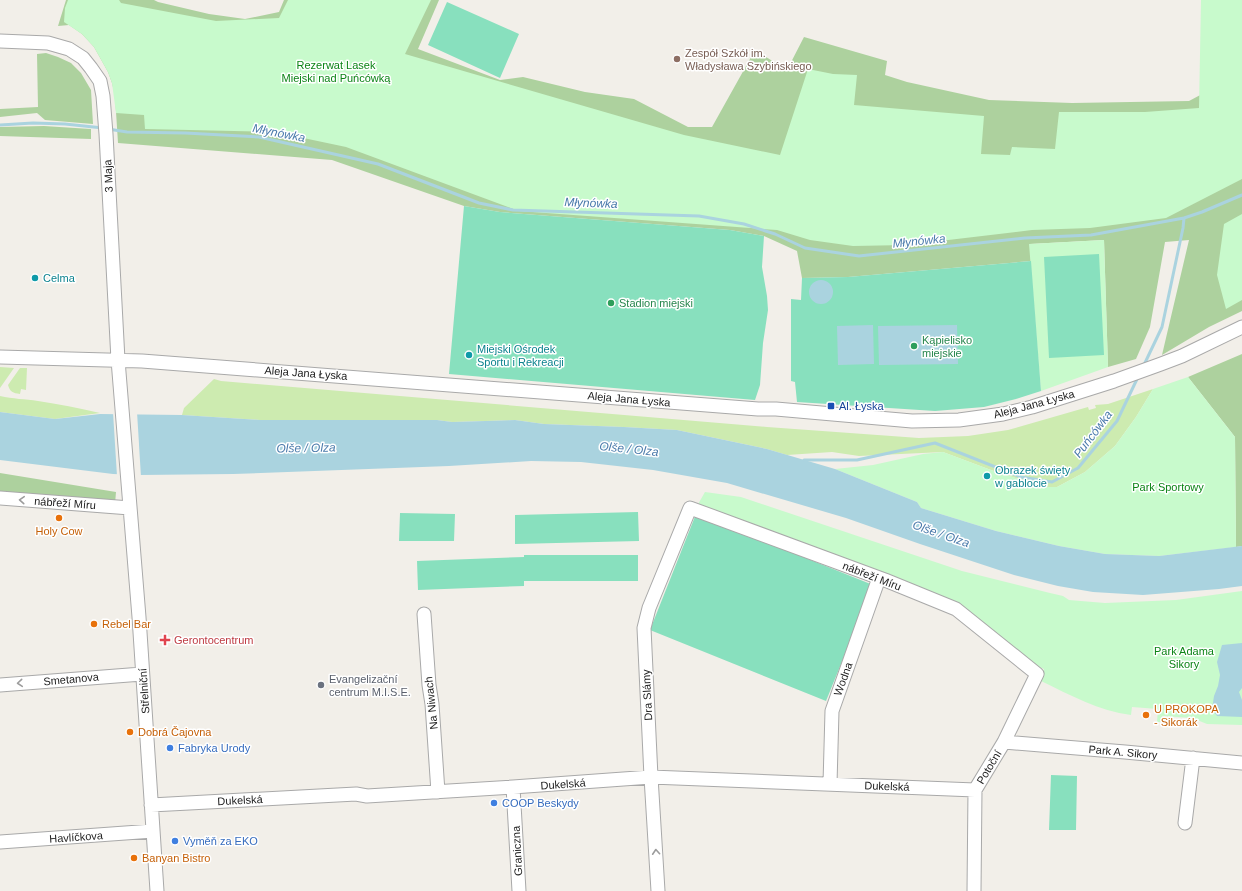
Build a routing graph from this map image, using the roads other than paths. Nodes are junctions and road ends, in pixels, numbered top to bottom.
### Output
1 (0, 41) edge
2 (1242, 327) edge
3 (0, 358) edge
4 (118, 360) junction
5 (129, 492) joint
6 (0, 498) edge
7 (130, 508) junction
8 (690, 508) joint
9 (879, 578) junction
10 (424, 614) dead end
11 (142, 674) junction
12 (1037, 674) joint
13 (0, 685) edge
14 (1004, 742) junction
15 (1193, 758) junction
16 (1242, 763) edge
17 (651, 777) junction
18 (830, 784) junction
19 (513, 788) junction
20 (975, 790) junction
21 (438, 792) junction
22 (151, 805) junction
23 (1184, 823) dead end
24 (153, 831) junction
25 (0, 842) edge
26 (157, 891) edge
27 (519, 891) edge
28 (658, 891) edge
29 (974, 891) edge

1 - 4 street, 3 Maja
2 - 4 street, Aleja Jana Łyska
3 - 4 street, Aleja Jana Łyska
4 - 5 street, 3 Maja
5 - 7 street, Střelniční
7 -> 6 street, nábřeží Míru
7 - 11 street, Střelniční
8 - 9 street, nábřeží Míru
8 - 17 street, Dra Slámy
9 - 12 street, nábřeží Míru
9 - 18 street, Wodna
10 - 21 street, Na Niwach
11 -> 13 street, Smetanova
11 - 22 street, Střelniční
12 - 14 street, Potoční
14 - 15 street, Park A. Sikory
14 - 20 street, Potoční
15 - 16 street, Park A. Sikory
15 - 23 street
17 - 18 street, Dukelská
17 - 19 street, Dukelská
28 -> 17 street, Dra Slámy
18 - 20 street, Dukelská
19 - 21 street, Dukelská
19 - 27 street, Graniczna
20 - 29 street, Potoční
21 - 22 street, Dukelská
22 - 24 street, Střelniční
24 - 25 street, Havlíčkova
24 - 26 street, Střelniční

